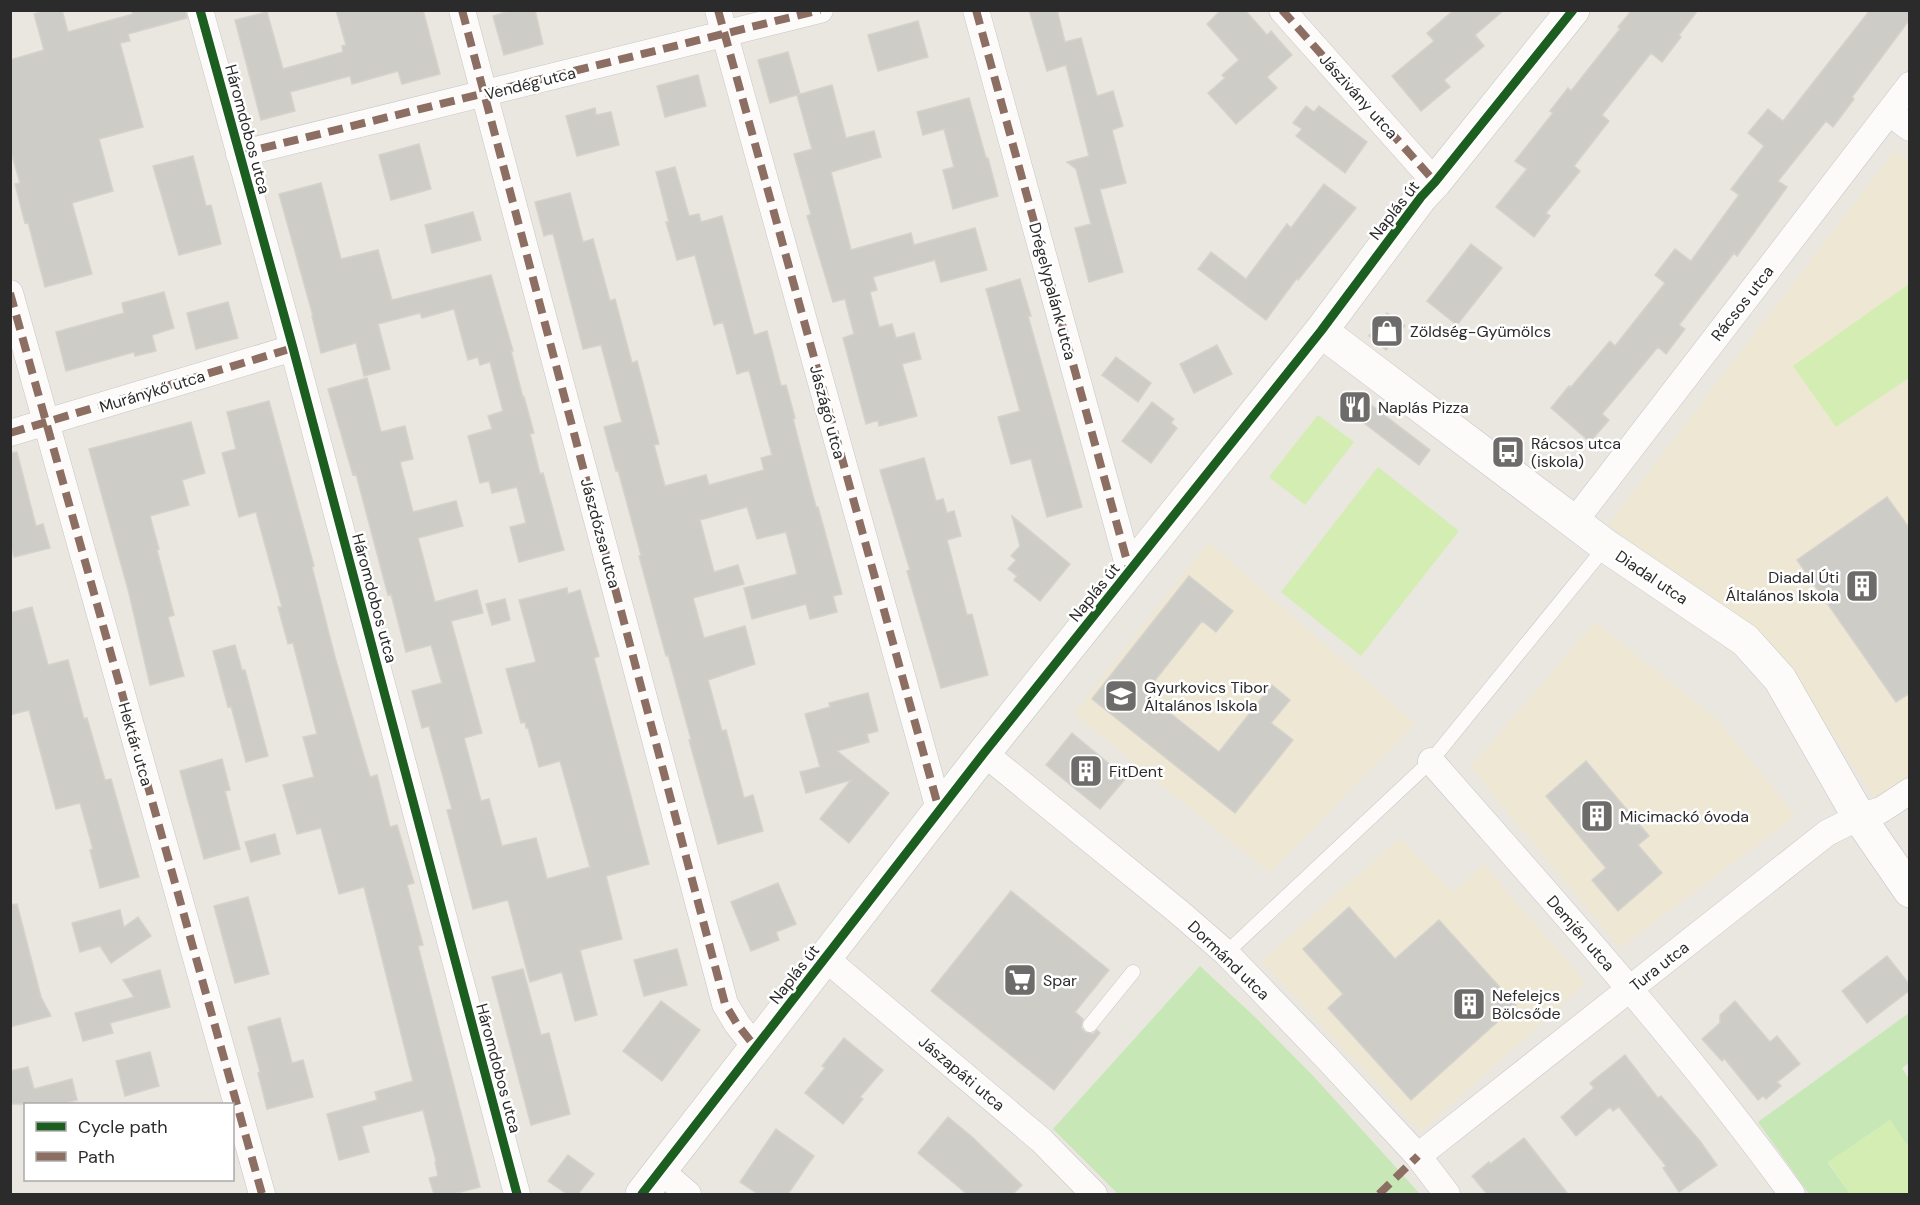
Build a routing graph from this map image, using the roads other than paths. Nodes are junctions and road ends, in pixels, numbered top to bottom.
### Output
1 (200, 10) edge
2 (462, 10) edge
3 (820, 10) edge
4 (976, 10) edge
5 (1282, 10) edge
6 (1573, 10) edge
7 (721, 22) edge
8 (1910, 85) edge
9 (485, 94) junction
10 (1890, 113) junction
11 (1910, 128) edge
12 (240, 154) junction
13 (1435, 182) junction
14 (10, 293) edge
15 (1321, 331) junction
16 (293, 348) junction
17 (46, 423) junction
18 (10, 433) edge
19 (1574, 522) junction
20 (1606, 546) junction
21 (1130, 572) junction
22 (984, 753) junction
23 (1431, 761) junction
24 (1910, 791) edge
25 (940, 813) junction
26 (1860, 817) junction
27 (1910, 891) edge
28 (1226, 953) junction
29 (825, 958) junction
30 (1133, 972) dead end
31 (1630, 988) junction
32 (1090, 1025) dead end
33 (756, 1048) junction
34 (1418, 1156) junction
35 (651, 1182) edge
36 (262, 1194) edge
37 (517, 1194) edge
38 (688, 1194) edge
39 (1094, 1194) edge
40 (1447, 1194) edge
41 (1792, 1194) edge

1 - 12 street, Háromdobos utca
2 - 9 street, Jászdózsa utca
3 - 7 street, Vendég utca
4 - 21 street, Drégelypalánk utca
5 - 13 street, Jászivány utca
6 - 13 street, Naplás út
7 - 9 street, Vendég utca
7 - 25 street, Jászágó utca
8 - 10 street, Rácsos utca
9 - 12 street, Vendég utca
9 - 33 street, Jászdózsa utca
10 - 11 street
10 - 19 street, Rácsos utca
12 - 16 street, Háromdobos utca
13 - 15 street, Naplás út
14 - 17 street, Hektár utca
15 - 19 street, Diadal utca
15 - 21 street, Naplás út
16 - 17 street, Muránykő utca
16 - 37 street, Háromdobos utca
17 - 18 street, Muránykő utca
17 - 36 street, Hektár utca
19 - 20 street, Diadal utca
20 - 23 lane
20 - 26 street, Diadal utca
21 - 22 street, Naplás út
22 - 25 street, Naplás út
22 - 28 street, Dormánd utca
23 - 28 lane
23 - 31 street, Demjén utca
24 - 26 street, Tura utca
25 - 29 street, Naplás út
26 - 27 street, Diadal utca
26 - 31 street, Tura utca
28 - 34 street, Dormánd utca
29 - 33 street, Naplás út
29 - 39 street, Jászapáti utca
30 - 32 lane
31 - 34 street, Tura utca
31 - 41 street, Demjén utca
33 - 35 street, Naplás út
34 - 40 street, Dormánd utca
35 - 38 street

